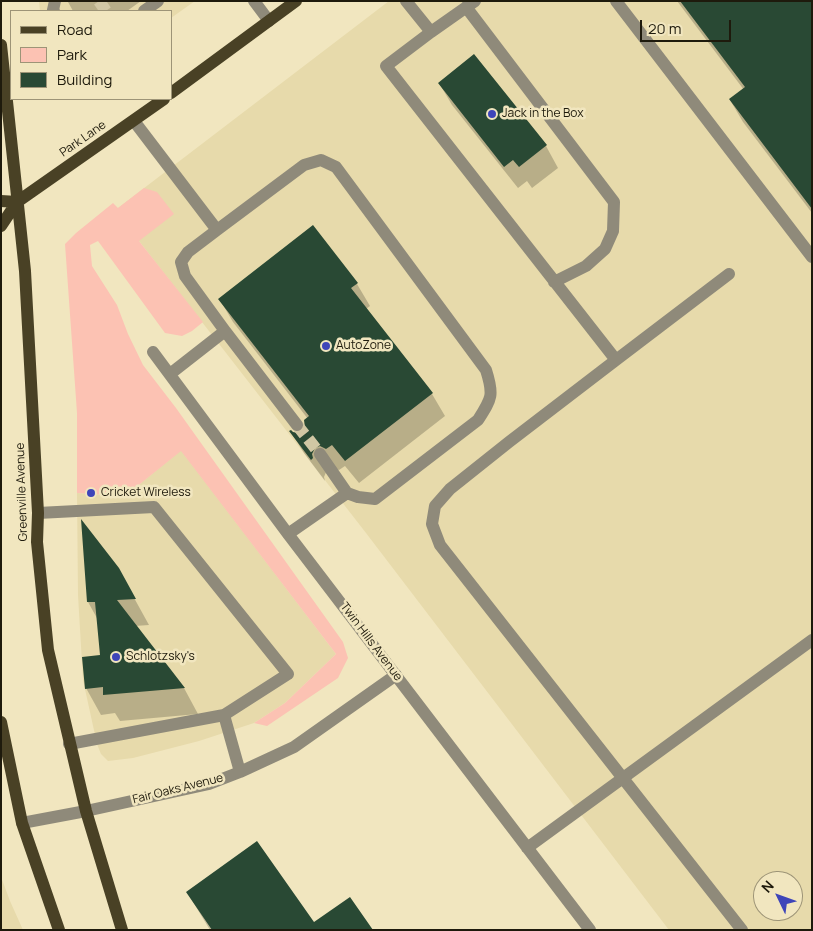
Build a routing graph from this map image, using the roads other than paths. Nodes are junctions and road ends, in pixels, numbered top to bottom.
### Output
1 (158, 1) edge
2 (254, 1) edge
3 (296, 1) edge
4 (406, 1) edge
5 (616, 1) edge
6 (471, 4) edge
7 (145, 10) edge
8 (269, 21) junction
9 (431, 32) junction
10 (1, 45) edge
11 (172, 92) edge
12 (163, 100) edge
13 (134, 121) junction
14 (1, 201) edge
15 (17, 202) junction
16 (1, 226) edge
17 (217, 230) junction
18 (812, 258) edge
19 (729, 274) dead end
20 (554, 282) junction
21 (225, 331) junction
22 (153, 352) dead end
23 (616, 360) junction
24 (170, 374) junction
25 (297, 425) tunnel mouth
26 (320, 454) tunnel mouth
27 (348, 493) junction
28 (38, 513) junction
29 (288, 534) junction
30 (812, 640) edge
31 (396, 675) junction
32 (224, 715) junction
33 (1, 722) edge
34 (69, 744) junction
35 (240, 772) junction
36 (622, 777) junction
37 (86, 811) junction
38 (22, 823) junction
39 (527, 848) junction
40 (59, 930) edge
41 (122, 930) edge
42 (590, 930) edge
43 (742, 930) edge

1 - 7 street
2 - 8 street
3 - 8 main road
4 - 9 street
5 - 18 street
6 - 9 street
6 - 20 street
8 - 11 main road
9 - 20 street
10 - 15 main road, Greenville Avenue
12 - 13 main road, Park Lane
13 - 15 main road, Park Lane
13 - 17 street
14 - 15 main road
15 - 16 main road, Park Lane
15 - 28 main road, Greenville Avenue
17 - 21 street
17 - 27 street
19 - 23 street
20 - 23 street
21 - 24 street
21 - 25 street
22 - 24 street, Twin Hills Avenue
23 - 36 street
24 - 29 street, Twin Hills Avenue
26 - 27 street
27 - 29 street
28 - 32 street
28 - 34 main road, Greenville Avenue
29 - 31 street, Twin Hills Avenue
30 - 36 street
31 - 35 street, Fair Oaks Avenue
31 - 39 street, Twin Hills Avenue
32 - 34 street
32 - 35 street
33 - 38 main road
34 - 37 main road, Greenville Avenue
35 - 37 street, Fair Oaks Avenue
36 - 39 street
36 - 43 street
37 - 38 street, Fair Oaks Avenue
37 - 41 main road, Greenville Avenue
38 - 40 main road
39 - 42 street, Twin Hills Avenue

